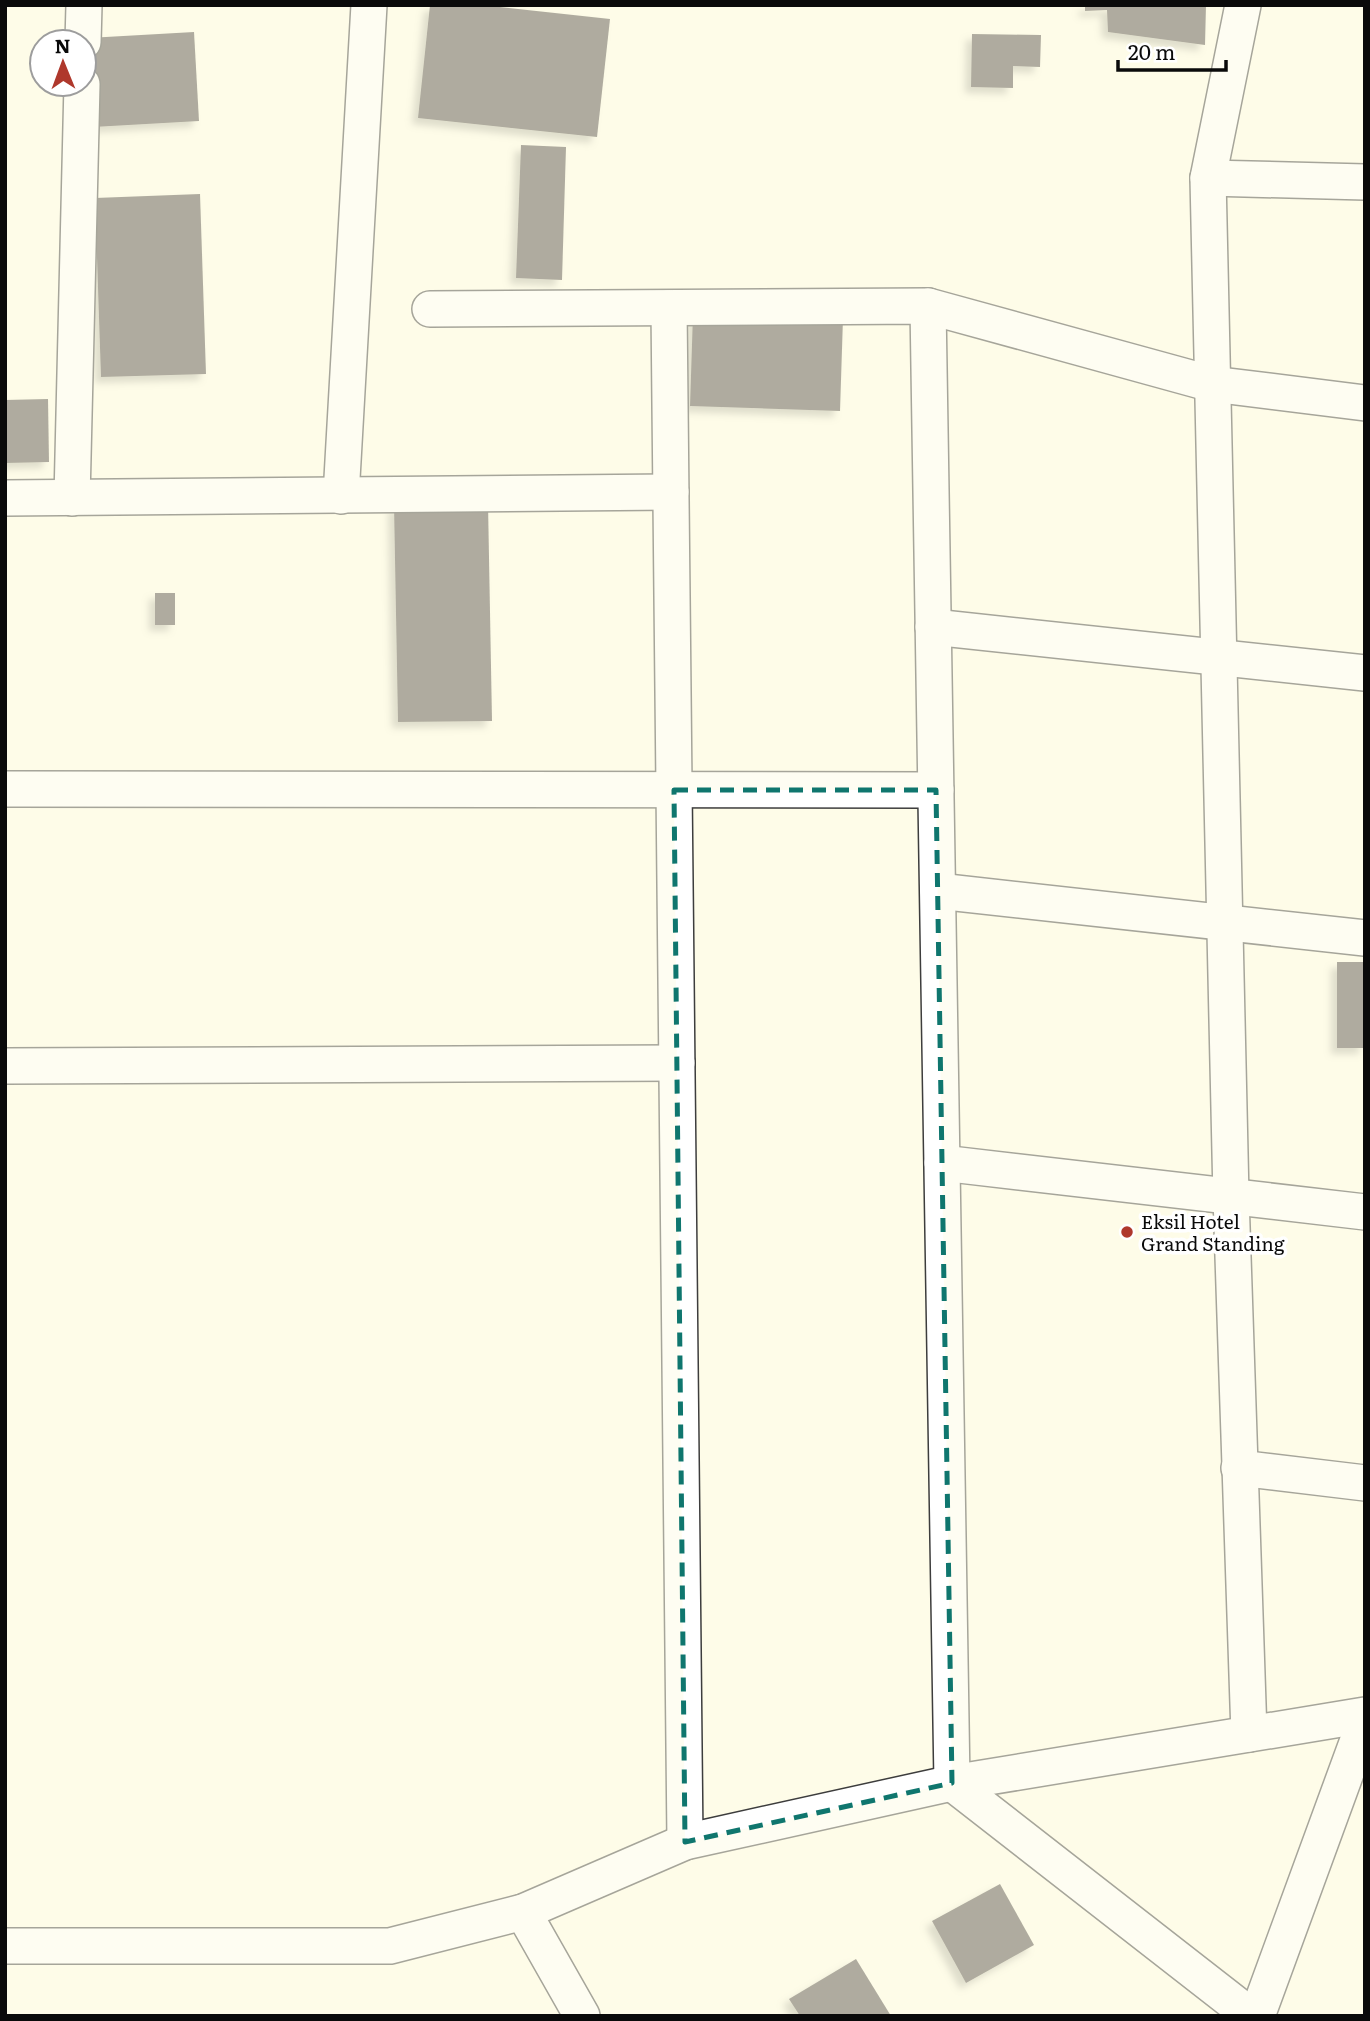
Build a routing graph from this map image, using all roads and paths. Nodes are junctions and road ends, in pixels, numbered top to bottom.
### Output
1 (84, 5) edge
2 (369, 5) edge
3 (1243, 5) edge
4 (83, 28) edge
5 (82, 98) edge
6 (1208, 178) junction
7 (1365, 182) edge
8 (928, 306) junction
9 (669, 308) junction
10 (430, 309) dead end
11 (1212, 384) junction
12 (1365, 403) edge
13 (671, 492) junction
14 (341, 496) junction
15 (5, 498) edge
16 (72, 498) junction
17 (933, 627) junction
18 (1218, 658) junction
19 (1365, 673) edge
20 (5, 789) edge
21 (674, 790) junction
22 (936, 790) junction
23 (938, 891) junction
24 (1226, 923) junction
25 (1365, 938) edge
26 (677, 1063) junction
27 (5, 1066) edge
28 (942, 1163) junction
29 (1231, 1197) junction
30 (1365, 1212) edge
31 (1239, 1468) junction
32 (1365, 1483) edge
33 (1365, 1715) edge
34 (1365, 1721) edge
35 (1249, 1734) junction
36 (952, 1783) junction
37 (685, 1842) junction
38 (523, 1912) junction
39 (5, 1946) edge
40 (582, 2016) edge
41 (1251, 2016) edge
42 (1257, 2016) edge

1 - 4 street
2 - 14 street
3 - 6 street
5 - 16 street
6 - 7 street
6 - 11 street
8 - 9 street
8 - 11 street
8 - 17 street
9 - 10 street
9 - 13 street
11 - 12 street
11 - 18 street
13 - 14 street
13 - 21 street
14 - 16 street
15 - 16 street
17 - 18 street
17 - 22 street
18 - 19 street
18 - 24 street
20 - 21 street
21 - 22 street
21 - 26 street
22 - 23 street
23 - 24 street
23 - 28 street
24 - 25 street
24 - 29 street
26 - 27 street
26 - 37 street
28 - 29 street
28 - 36 street
29 - 30 street
29 - 31 street
31 - 32 street
31 - 35 street
33 - 35 street
34 - 42 street
35 - 36 street
36 - 37 street
36 - 41 street
37 - 38 street
38 - 39 street
38 - 40 street

